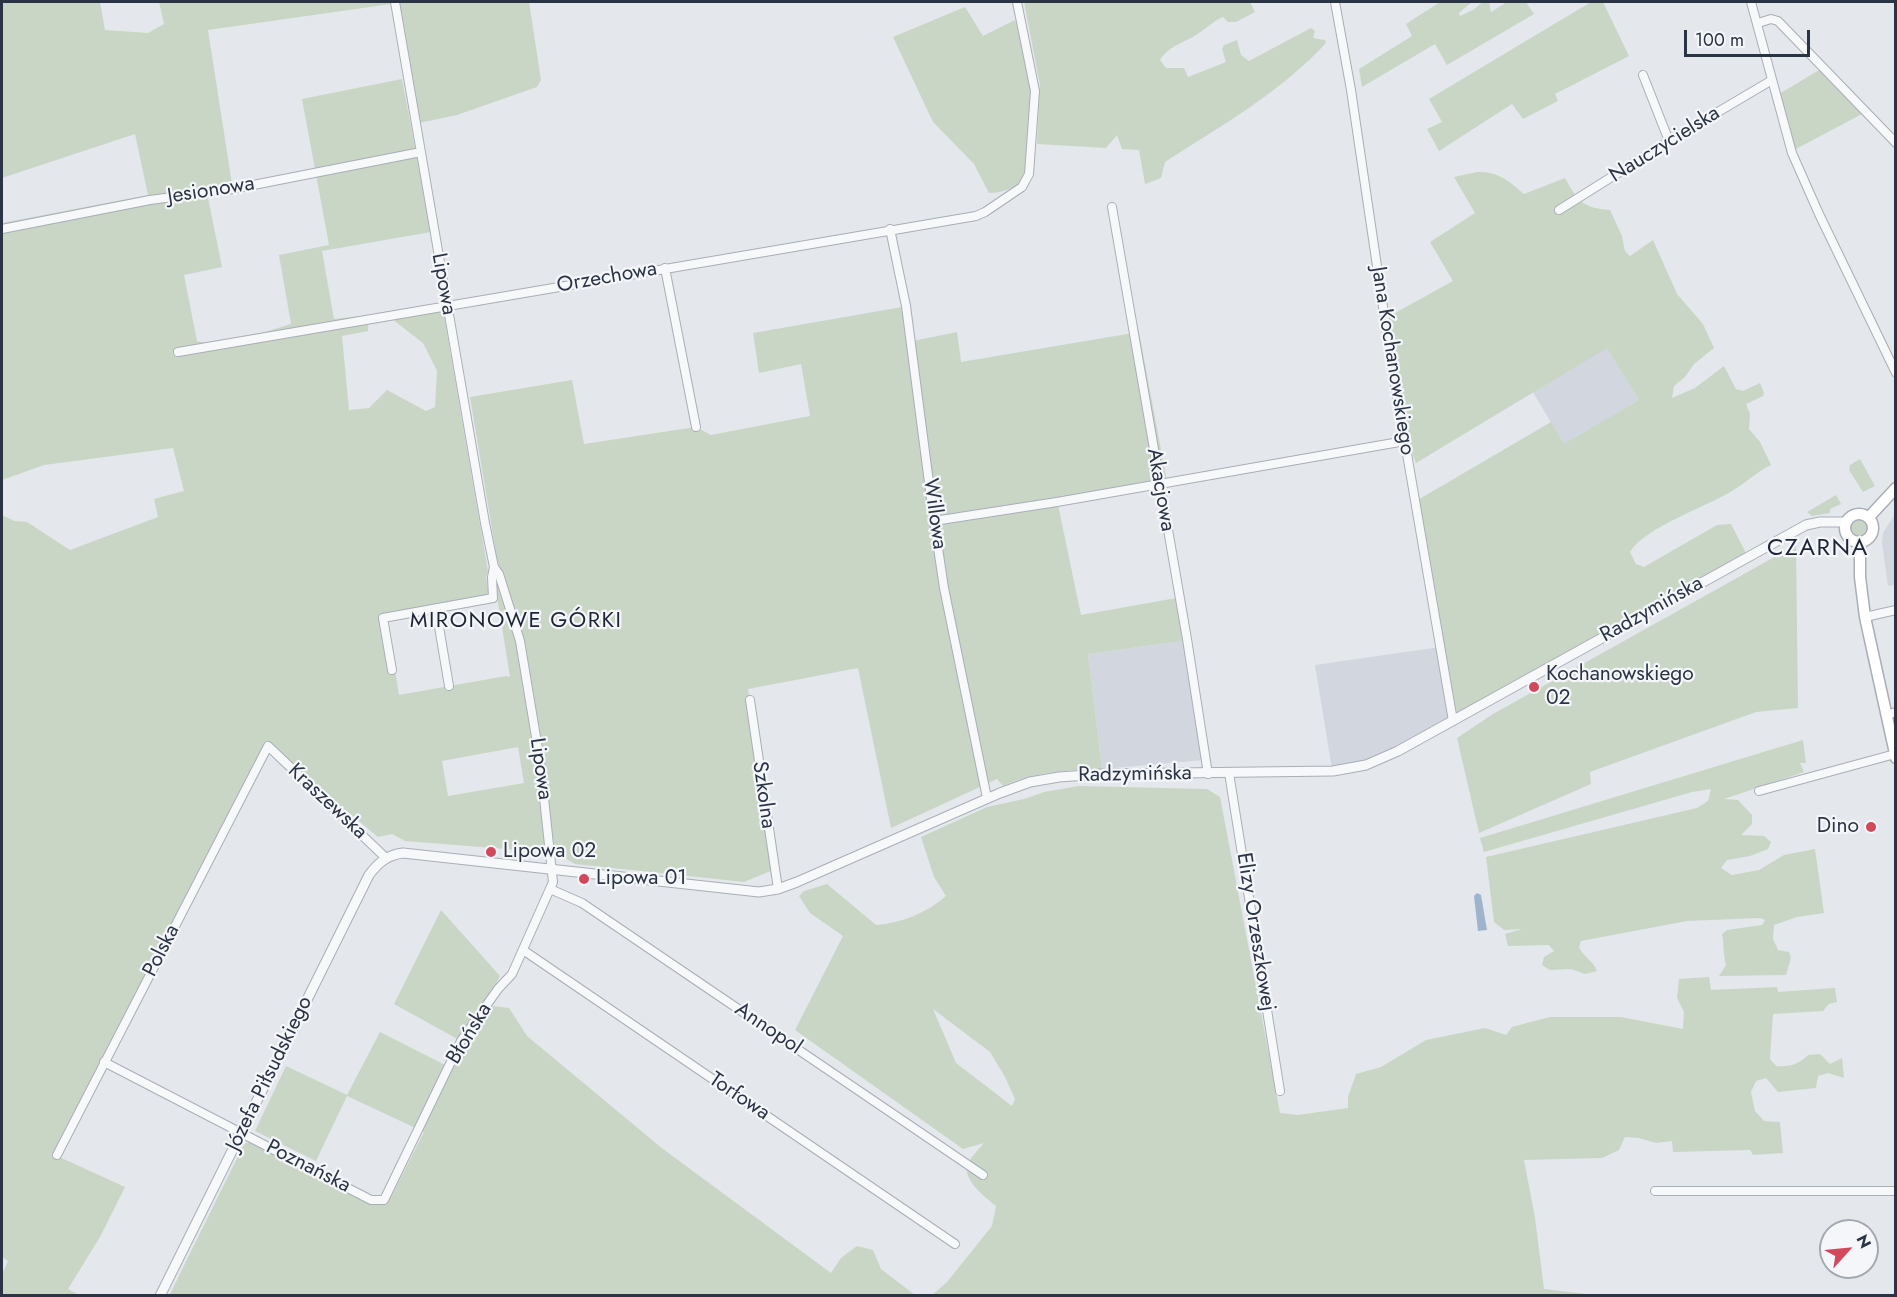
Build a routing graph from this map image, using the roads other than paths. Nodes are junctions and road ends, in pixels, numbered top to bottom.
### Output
1 (395, 2) edge
2 (1017, 2) edge
3 (1335, 2) edge
4 (1751, 2) edge
5 (1758, 23) junction
6 (1643, 75) dead end
7 (1772, 80) junction
8 (1669, 141) junction
9 (1896, 143) edge
10 (421, 152) junction
11 (1112, 207) dead end
12 (1559, 210) dead end
13 (2, 228) edge
14 (890, 229) junction
15 (665, 268) junction
16 (447, 305) junction
17 (178, 352) dead end
18 (1896, 373) edge
19 (696, 427) dead end
20 (1405, 441) junction
21 (1159, 484) junction
22 (1896, 488) edge
23 (1869, 517) junction
24 (934, 521) junction
25 (1846, 522) junction
26 (1860, 542) junction
27 (494, 567) junction
28 (436, 609) junction
29 (1896, 610) edge
30 (1865, 617) junction
31 (392, 670) dead end
32 (449, 686) dead end
33 (750, 700) dead end
34 (1891, 713) edge
35 (1453, 721) junction
36 (268, 746) joint
37 (1895, 756) edge
38 (1229, 773) junction
39 (1208, 774) junction
40 (1759, 791) dead end
41 (987, 798) junction
42 (386, 858) junction
43 (553, 870) junction
44 (549, 889) junction
45 (778, 889) junction
46 (523, 950) junction
47 (104, 1062) junction
48 (1280, 1091) dead end
49 (242, 1132) junction
50 (57, 1155) dead end
51 (983, 1175) dead end
52 (1655, 1191) dead end
53 (1896, 1191) edge
54 (384, 1200) joint
55 (955, 1244) dead end
56 (160, 1296) edge

1 - 10 street, Lipowa
2 - 14 street, Orzechowa
3 - 20 street, Jana Kochanowskiego
4 - 5 street
5 - 7 street
5 - 9 street
6 - 8 street
7 - 8 street, Nauczycielska
7 - 18 street
8 - 12 street, Nauczycielska
10 - 13 street, Jesionowa
10 - 16 street, Lipowa
11 - 21 street, Akacjowa
14 - 15 street, Orzechowa
14 - 24 street, Willowa
15 - 16 street, Orzechowa
15 - 19 street
16 - 17 street, Orzechowa
16 - 27 street, Lipowa
20 - 21 street
20 - 35 street, Jana Kochanowskiego
21 - 24 street
21 - 39 street, Akacjowa
22 - 23 main road
23 - 25 main road
23 - 26 main road
24 - 41 street, Willowa
25 - 26 main road
25 - 35 street, Radzymińska
26 - 30 main road
27 - 28 street, Lipowa
27 - 43 street, Lipowa
28 - 31 street
28 - 32 street
29 - 30 street
30 - 34 main road
33 - 45 street, Szkolna
34 - 37 main road
35 - 38 street, Radzymińska
36 - 42 street, Kraszewska
36 - 47 street, Polska
37 - 40 street
38 - 39 street, Radzymińska
38 - 48 street, Elizy Orzeszkowej
39 - 41 street, Radzymińska
41 - 45 street, Radzymińska
42 - 43 street, Radzymińska
42 - 49 street, Józefa Piłsudskiego
43 - 44 street, Błońska
43 - 45 street, Radzymińska
44 - 46 street, Błońska
44 - 51 street, Annopol
46 - 54 street, Błońska
46 - 55 street, Torfowa
47 - 49 street, Poznańska
47 - 50 street, Polska
49 - 54 street, Poznańska
49 - 56 street, Józefa Piłsudskiego
52 - 53 street

